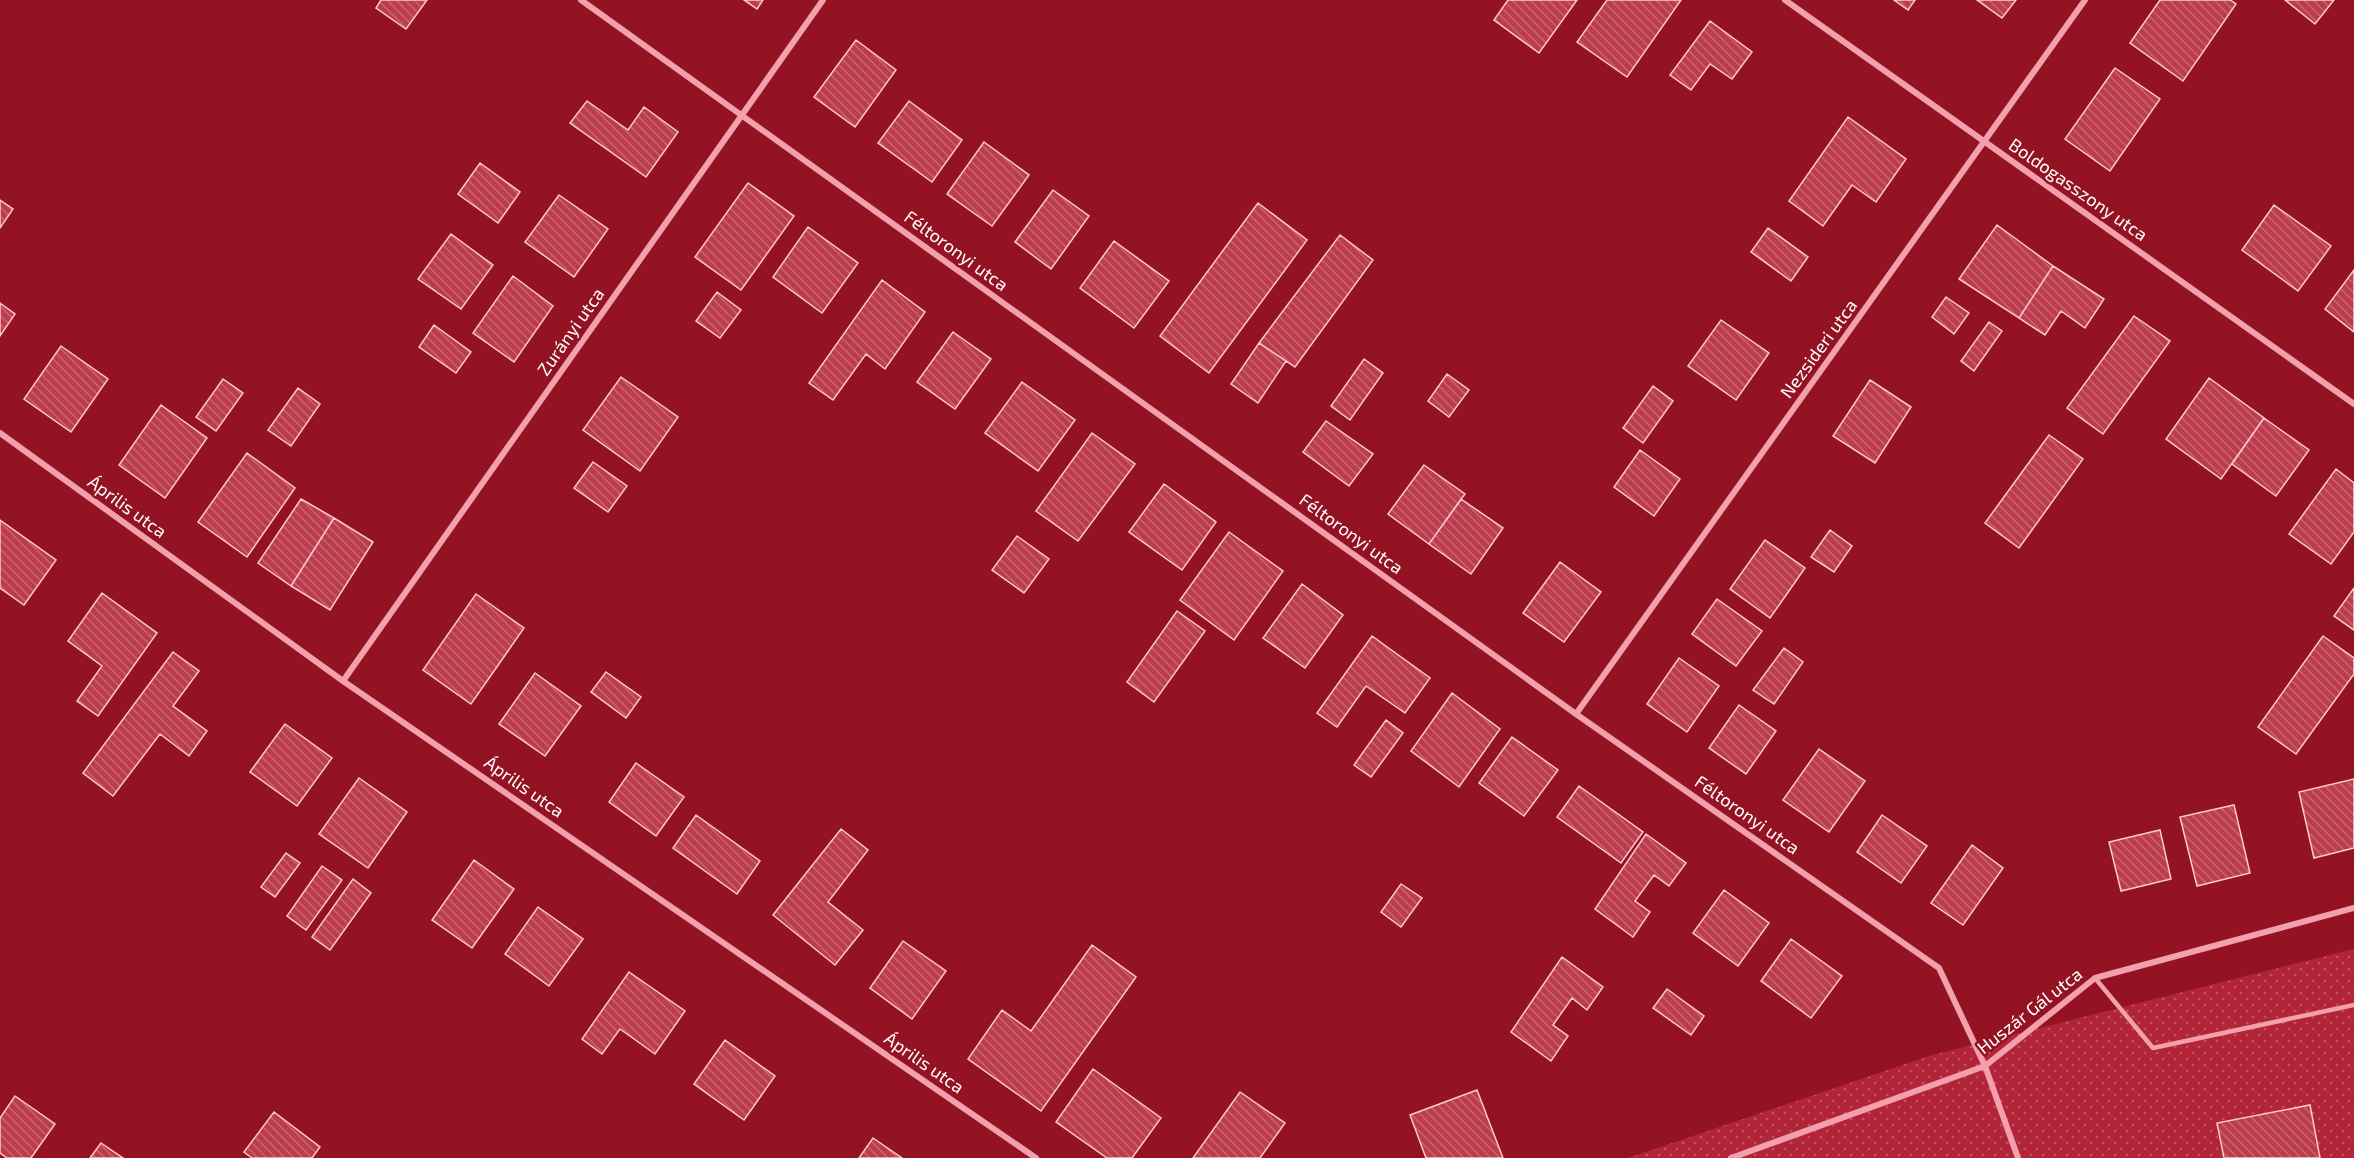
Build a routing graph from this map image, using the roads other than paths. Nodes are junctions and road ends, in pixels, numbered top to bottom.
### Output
1 (581, 0) edge
2 (823, 0) edge
3 (1785, 0) edge
4 (2085, 0) edge
5 (741, 116) junction
6 (1984, 143) junction
7 (2354, 404) edge
8 (0, 434) edge
9 (343, 681) junction
10 (1576, 714) junction
11 (2354, 908) edge
12 (2095, 978) junction
13 (2354, 1005) edge
14 (1985, 1066) junction
15 (1036, 1158) edge
16 (1731, 1158) edge
17 (2018, 1158) edge

1 - 5 street, Féltoronyi utca
2 - 5 street, Zurányi utca
3 - 6 street, Boldogasszony utca
4 - 6 street, Nezsideri utca
5 - 9 street, Zurányi utca
5 - 10 street, Féltoronyi utca
6 - 7 street, Boldogasszony utca
6 - 10 street, Nezsideri utca
8 - 9 street, Április utca
9 - 15 street, Április utca
10 - 14 street, Féltoronyi utca
11 - 12 street, Huszár Gál utca
12 - 13 lane
12 - 14 street, Huszár Gál utca
14 - 16 street, Huszár Gál utca
14 - 17 street, Féltoronyi utca

